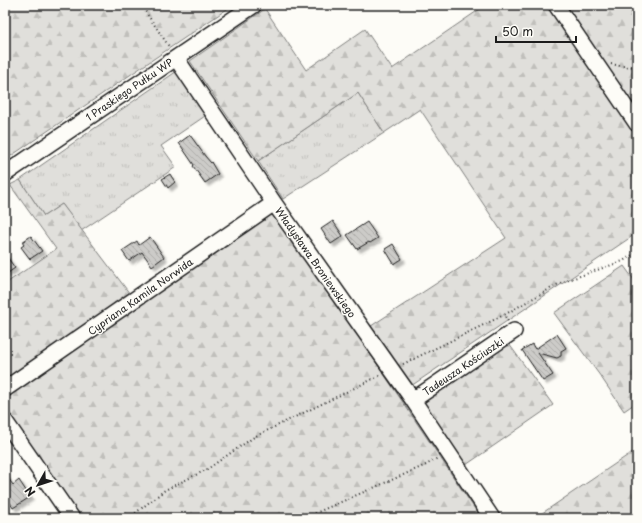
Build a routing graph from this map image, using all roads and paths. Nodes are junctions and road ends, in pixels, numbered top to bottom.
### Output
1 (141, 5) edge
2 (254, 5) edge
3 (556, 5) edge
4 (176, 58) junction
5 (593, 59) junction
6 (637, 67) edge
7 (637, 124) edge
8 (5, 174) edge
9 (274, 203) junction
10 (637, 252) edge
11 (504, 315) junction
12 (514, 331) joint
13 (391, 370) junction
14 (5, 389) edge
15 (413, 400) junction
16 (5, 421) edge
17 (448, 453) junction
18 (72, 518) edge
19 (129, 518) edge
20 (304, 518) edge
21 (492, 518) edge

1 - 4 path
2 - 4 street, 1 Praskiego Pułku WP
3 - 5 street
4 - 8 street, 1 Praskiego Pułku WP
4 - 9 street, Władysława Broniewskiego
5 - 6 path
5 - 7 street
9 - 13 street, Władysława Broniewskiego
9 - 14 street, Cypriana Kamila Norwida
10 - 11 path
11 - 12 path, Tadeusza Kościuszki
11 - 13 path
12 - 15 street, Tadeusza Kościuszki
13 - 15 street, Władysława Broniewskiego
13 - 19 path
15 - 17 street, Władysława Broniewskiego
16 - 18 street
17 - 20 path
17 - 21 street, Władysława Broniewskiego

